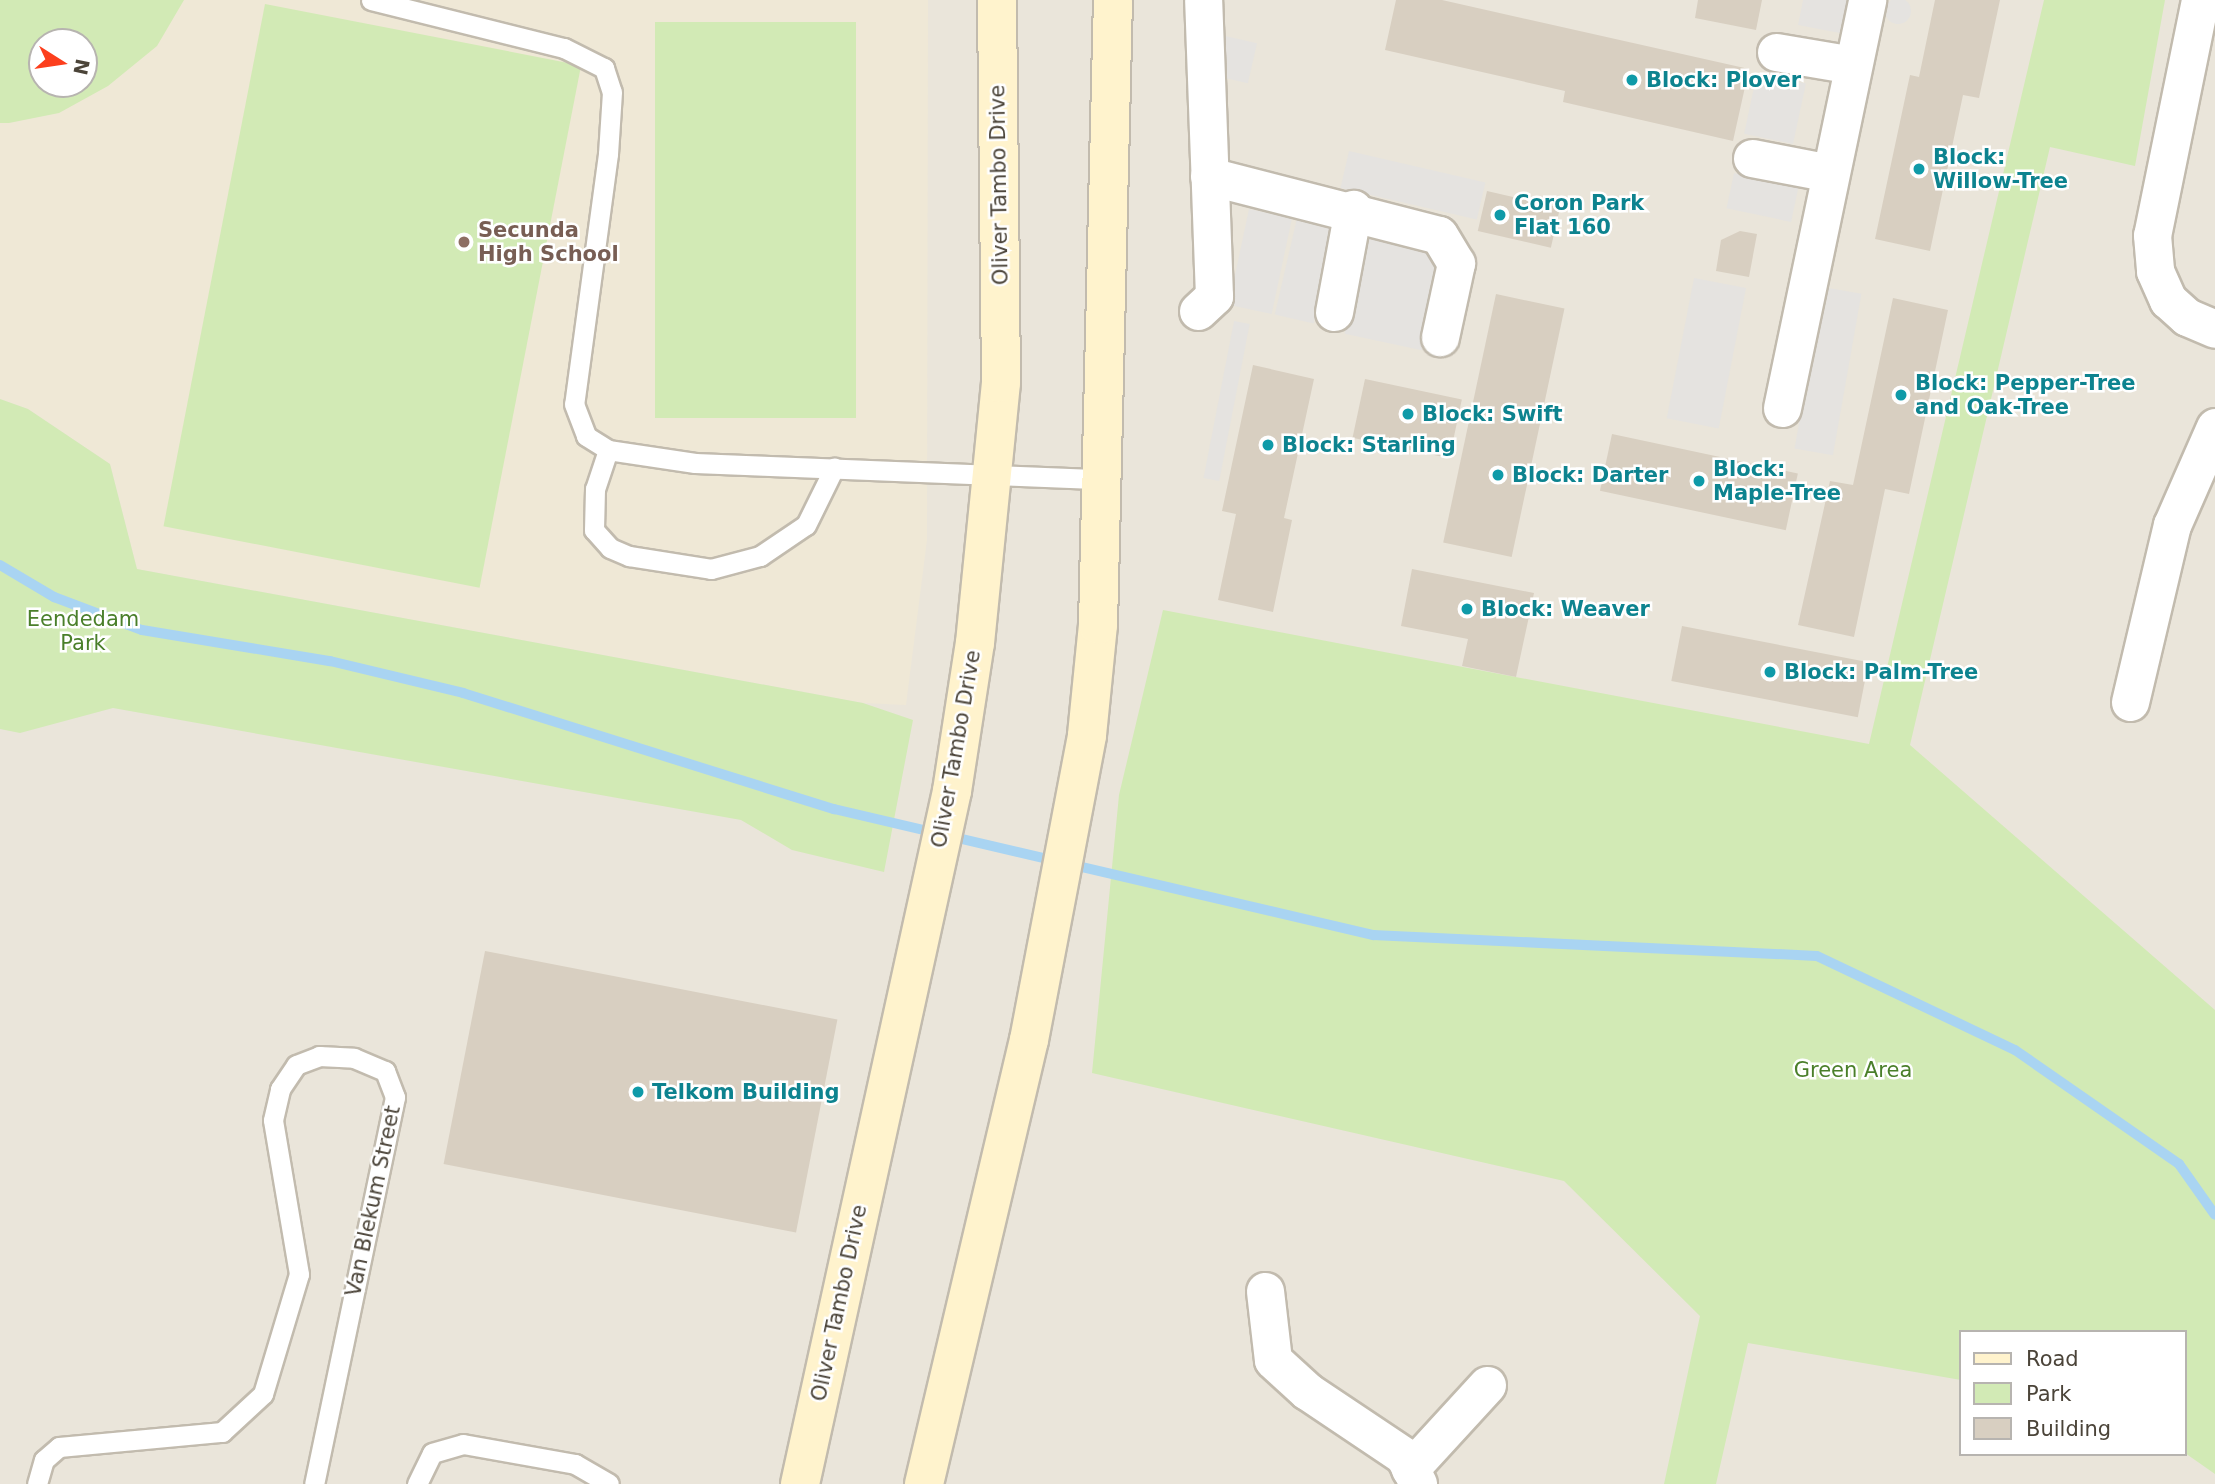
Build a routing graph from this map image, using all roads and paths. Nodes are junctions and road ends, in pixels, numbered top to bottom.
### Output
1 (371, 0) edge
2 (997, 0) edge
3 (1113, 0) edge
4 (1203, 0) edge
5 (1867, 0) edge
6 (2200, 0) edge
7 (1776, 52) dead end
8 (1853, 65) junction
9 (1752, 158) dead end
10 (1830, 173) junction
11 (1209, 176) junction
12 (1353, 209) junction
13 (1198, 311) dead end
14 (1334, 312) dead end
15 (2215, 328) edge
16 (1440, 337) dead end
17 (1782, 408) dead end
18 (2215, 427) edge
19 (608, 450) junction
20 (834, 468) junction
21 (995, 474) junction
22 (1101, 479) junction
23 (2130, 702) dead end
24 (1265, 1291) dead end
25 (1487, 1385) dead end
26 (1414, 1476) edge
27 (37, 1484) edge
28 (314, 1484) edge
29 (417, 1484) edge
30 (609, 1484) edge
31 (800, 1484) edge
32 (924, 1484) edge

1 - 19 lane
2 - 21 street, Oliver Tambo Drive
3 - 22 street
4 - 11 street
5 - 8 street
6 - 15 street
7 - 8 street
8 - 10 street
9 - 10 street
10 - 17 street
11 - 12 street
11 - 13 street
12 - 14 street
12 - 16 street
18 - 23 street
19 - 20 lane
19 - 20 lane
20 - 21 lane
21 - 22 lane
21 - 31 street, Oliver Tambo Drive
22 - 32 street
24 - 26 street
25 - 26 street
27 - 28 lane, Van Blekum Street
29 - 30 lane

